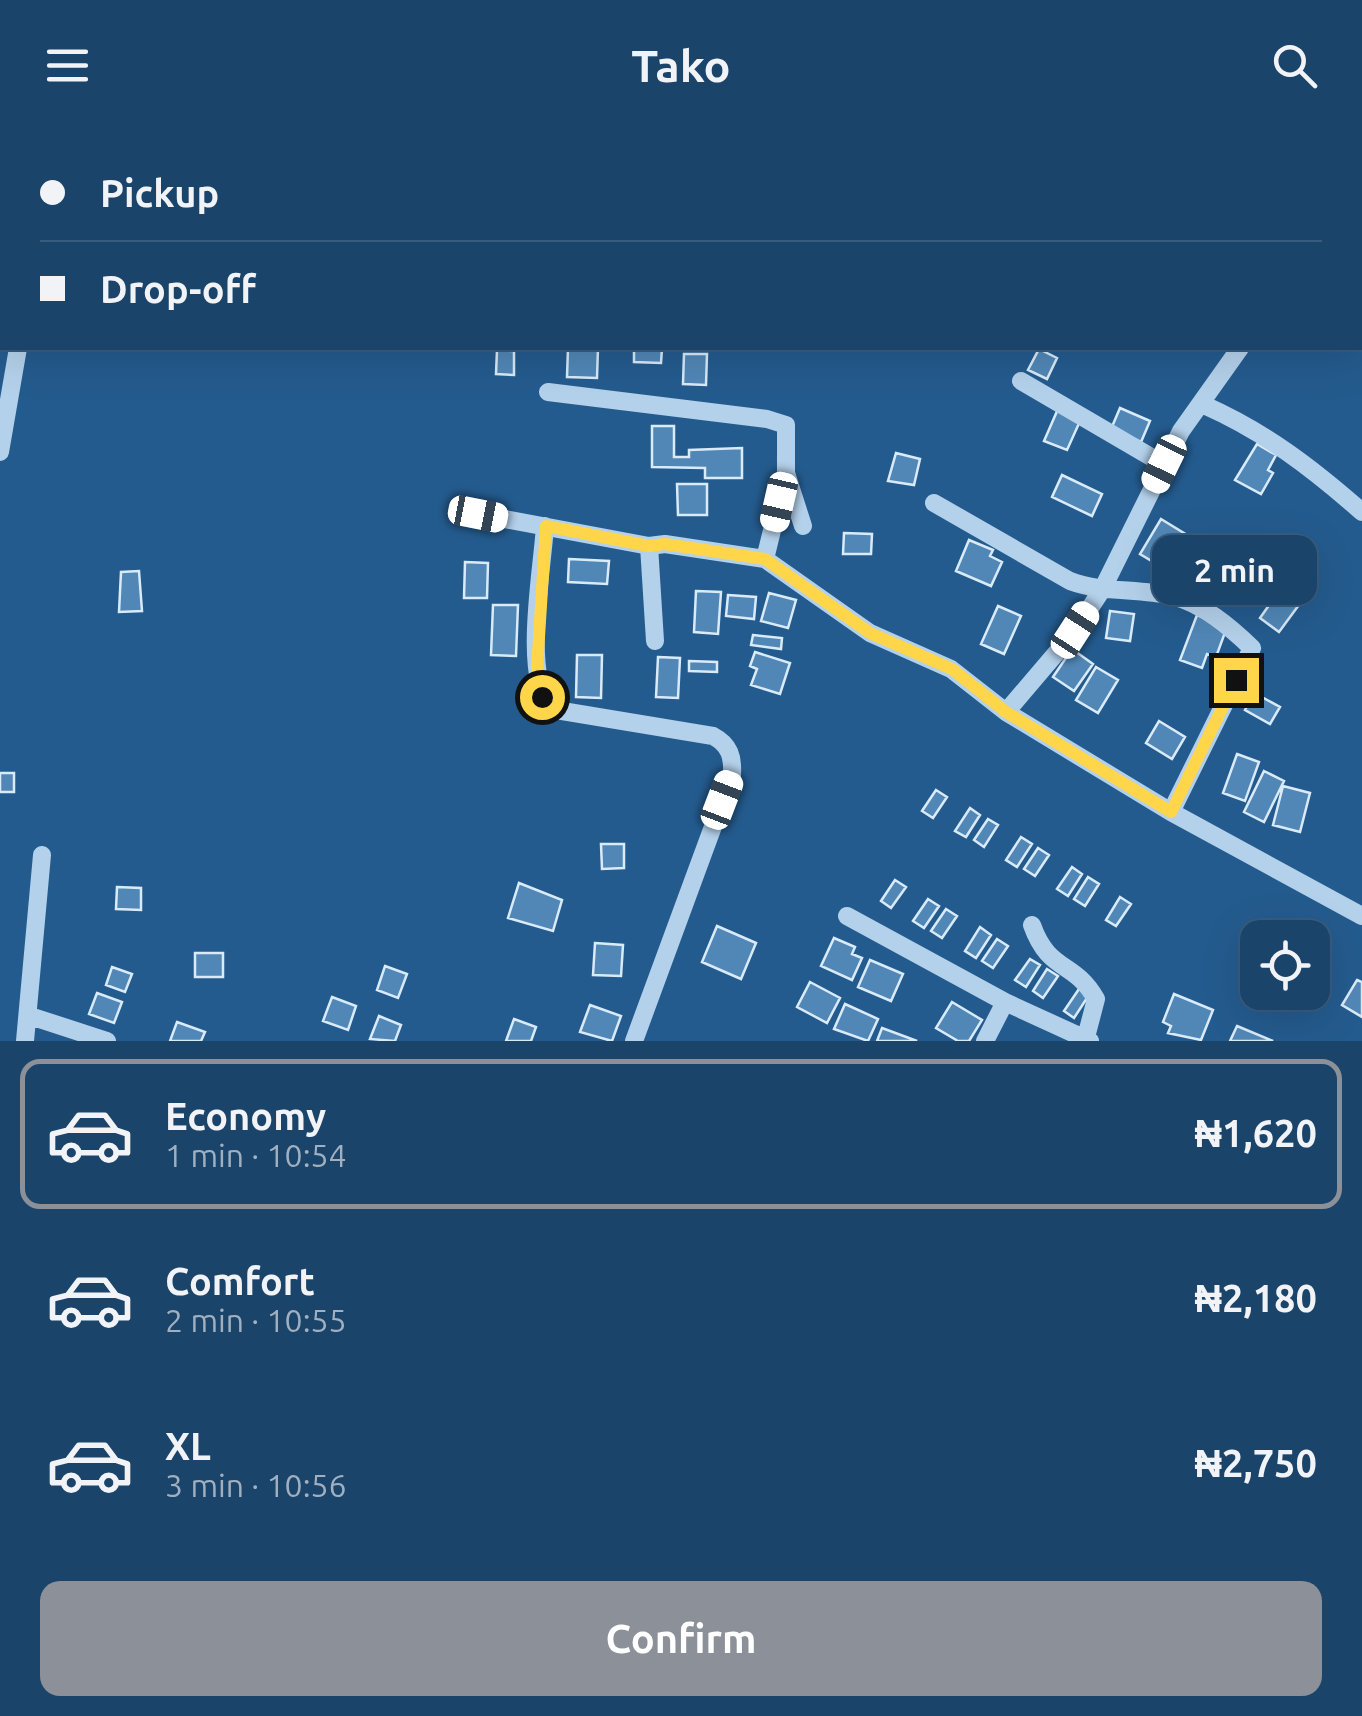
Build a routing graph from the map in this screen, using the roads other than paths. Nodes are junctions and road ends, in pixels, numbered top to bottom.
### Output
1 (18, 350) edge
2 (1238, 350) edge
3 (1021, 382) dead end
4 (548, 392) dead end
5 (1204, 405) junction
6 (0, 452) edge
7 (1164, 464) junction
8 (786, 473) junction
9 (934, 503) dead end
10 (1362, 512) edge
11 (478, 514) dead end
12 (546, 526) junction
13 (802, 526) dead end
14 (649, 546) junction
15 (765, 559) junction
16 (1103, 588) junction
17 (655, 641) dead end
18 (1006, 712) junction
19 (1171, 812) junction
20 (42, 854) dead end
21 (847, 916) dead end
22 (1362, 916) edge
23 (1032, 925) dead end
24 (1005, 1002) junction
25 (30, 1016) junction
26 (1087, 1040) edge
27 (25, 1041) edge
28 (107, 1041) edge
29 (634, 1041) edge
30 (986, 1041) edge

1 - 6 street
2 - 5 street
3 - 7 street
4 - 8 street
5 - 7 street
5 - 10 street
7 - 16 street
8 - 13 street
8 - 15 street
9 - 16 street
11 - 12 street
12 - 14 street
12 - 29 street
14 - 15 street
14 - 17 street
15 - 18 street
16 - 18 street
16 - 19 street
18 - 19 street
19 - 22 street
20 - 25 street
21 - 24 street
23 - 26 street
24 - 26 street
24 - 30 street
25 - 27 street
25 - 28 street

